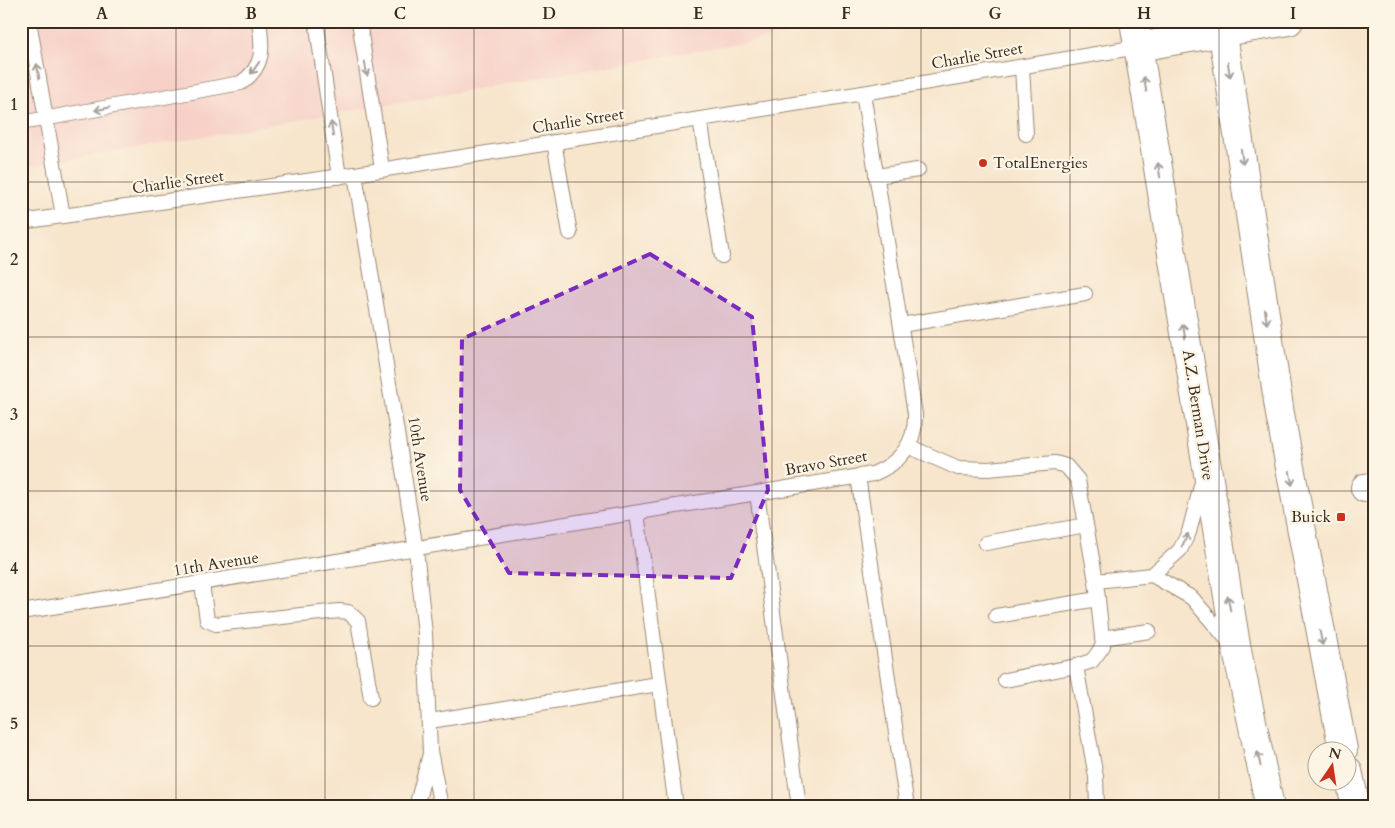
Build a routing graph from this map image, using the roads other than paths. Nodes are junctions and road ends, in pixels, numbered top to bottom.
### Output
1 (29, 21) edge
2 (259, 21) edge
3 (316, 21) edge
4 (359, 21) edge
5 (1289, 21) edge
6 (1222, 27) edge
7 (1136, 34) edge
8 (1022, 67) junction
9 (864, 93) junction
10 (46, 119) junction
11 (700, 119) junction
12 (21, 123) edge
13 (1026, 134) dead end
14 (554, 142) junction
15 (382, 169) junction
16 (918, 170) dead end
17 (355, 174) junction
18 (876, 176) junction
19 (339, 177) junction
20 (63, 216) junction
21 (21, 222) edge
22 (570, 233) dead end
23 (722, 256) dead end
24 (1085, 294) dead end
25 (901, 325) junction
26 (908, 446) junction
27 (1206, 465) junction
28 (858, 476) junction
29 (757, 493) junction
30 (637, 513) junction
31 (1086, 525) junction
32 (986, 543) dead end
33 (416, 550) junction
34 (1152, 575) junction
35 (1096, 581) junction
36 (202, 584) junction
37 (1098, 599) junction
38 (21, 612) edge
39 (996, 616) dead end
40 (1149, 630) dead end
41 (1102, 638) junction
42 (1237, 651) junction
43 (1076, 666) junction
44 (1005, 680) dead end
45 (658, 684) junction
46 (371, 698) dead end
47 (430, 721) junction
48 (1340, 740) edge
49 (430, 751) junction
50 (1352, 790) edge
51 (675, 800) dead end
52 (416, 807) edge
53 (441, 807) edge
54 (799, 807) edge
55 (907, 807) edge
56 (1097, 807) edge
57 (1270, 807) edge
58 (1356, 807) edge

10 -> 1 lane
2 -> 10 lane
19 -> 3 lane
4 -> 15 lane
5 - 6 main road
6 - 7 main road
6 -> 48 main road
7 - 8 lane, Charlie Street
27 -> 7 main road, A.Z. Berman Drive
8 - 9 lane, Charlie Street
8 - 13 lane
9 - 11 lane, Charlie Street
9 - 18 lane, Bravo Street
10 - 12 lane
10 - 20 lane
11 - 14 lane, Charlie Street
11 - 23 lane
14 - 15 lane, Charlie Street
14 - 22 lane
15 - 17 lane, Charlie Street
16 - 18 lane
17 - 19 lane, Charlie Street
17 - 33 lane, 10th Avenue
18 - 25 lane, Bravo Street
19 - 20 lane, Charlie Street
20 - 21 lane, Charlie Street
24 - 25 lane
25 - 26 lane, Bravo Street
26 - 28 lane, Bravo Street
26 - 31 lane
34 -> 27 lane
42 -> 27 main road, A.Z. Berman Drive
28 - 29 lane, Bravo Street
28 - 55 lane
29 - 30 lane, Bravo Street
29 - 54 lane
30 - 33 lane, Bravo Street
30 - 45 lane
31 - 32 lane
31 - 35 lane
33 - 36 lane, 11th Avenue
33 - 47 lane, 10th Avenue
34 - 35 lane
34 - 42 lane
35 - 37 lane
36 - 38 lane, 11th Avenue
36 - 46 lane
37 - 39 lane
37 - 41 lane
40 - 41 lane
41 - 43 lane
57 -> 42 main road, A.Z. Berman Drive
43 - 44 lane
43 - 56 lane
45 - 47 lane
45 - 51 lane
47 - 49 lane, 10th Avenue
49 - 52 lane, 10th Avenue
49 - 53 lane, 10th Avenue
50 - 58 main road

